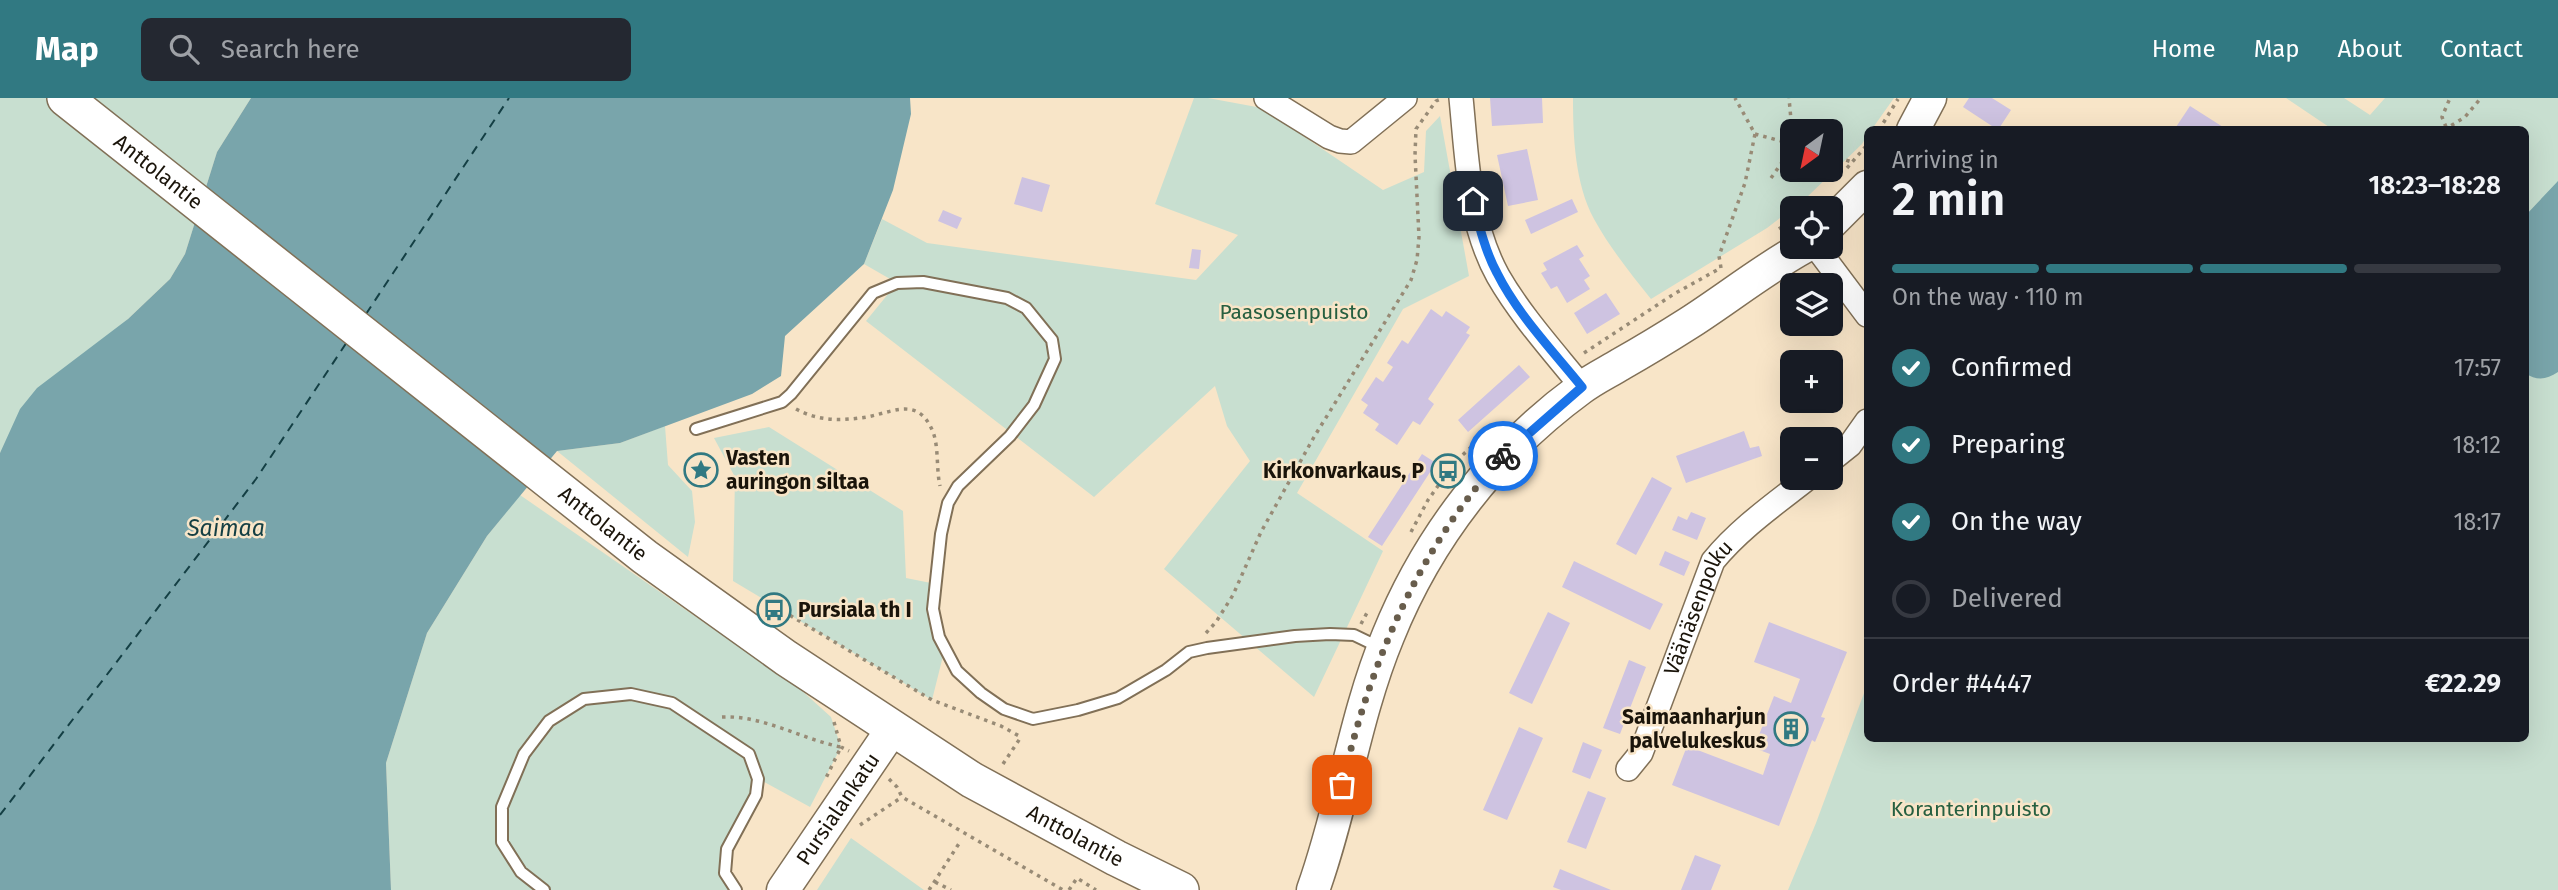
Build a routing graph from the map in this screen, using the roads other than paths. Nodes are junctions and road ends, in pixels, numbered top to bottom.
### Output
1 (65, 98) edge
2 (1266, 98) edge
3 (1405, 98) edge
4 (1461, 98) edge
5 (1930, 98) edge
6 (1915, 126) edge
7 (1860, 174) edge
8 (1843, 202) edge
9 (1786, 259) edge
10 (1825, 259) edge
11 (1864, 311) edge
12 (1582, 387) junction
13 (1864, 425) edge
14 (696, 429) dead end
15 (1843, 451) edge
16 (1793, 490) edge
17 (1383, 649) junction
18 (893, 728) junction
19 (1628, 769) dead end
20 (544, 890) edge
21 (736, 890) edge
22 (783, 890) edge
23 (1181, 890) edge
24 (1313, 890) edge

1 - 18 main road, Anttolantie
2 - 3 street
4 - 12 street
5 - 6 street
7 - 8 street
9 - 12 street
10 - 11 street
12 - 17 street
13 - 15 street
14 - 17 lane
16 - 19 street, Väänäsenpolku
17 - 24 street
18 - 22 street, Pursialankatu
18 - 23 main road, Anttolantie
20 - 21 lane

